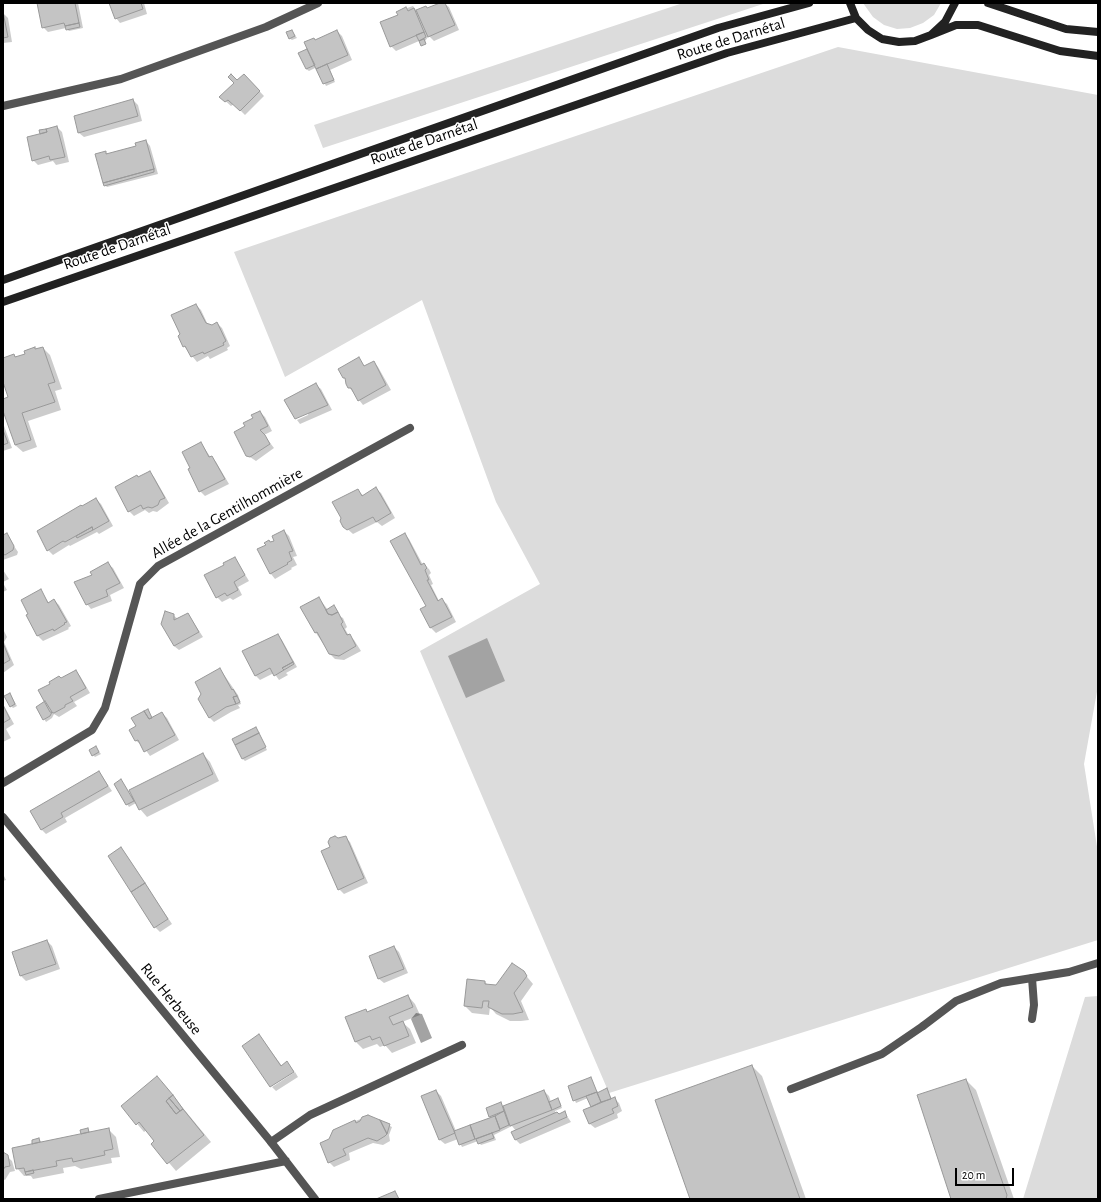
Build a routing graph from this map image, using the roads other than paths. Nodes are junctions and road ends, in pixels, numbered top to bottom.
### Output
1 (318, 3) edge
2 (809, 3) edge
3 (850, 3) edge
4 (955, 3) edge
5 (988, 3) edge
6 (856, 18) junction
7 (1098, 32) edge
8 (931, 34) junction
9 (1098, 56) edge
10 (3, 106) edge
11 (3, 280) edge
12 (3, 302) edge
13 (410, 428) dead end
14 (3, 783) edge
15 (3, 817) edge
16 (1098, 963) edge
17 (1032, 978) junction
18 (1032, 1019) dead end
19 (462, 1045) dead end
20 (791, 1089) dead end
21 (271, 1142) junction
22 (286, 1161) junction
23 (99, 1199) edge
24 (315, 1199) edge

1 - 10 street
2 - 11 main road, Route de Darnétal
3 - 6 main road
4 - 8 main road
5 - 7 main road
6 - 8 main road
6 - 12 main road, Route de Darnétal
8 - 9 main road
13 - 14 street, Allée de la Gentilhommière
15 - 21 street, Rue Herbeuse
16 - 17 street
17 - 18 street
17 - 20 street
19 - 21 street
21 - 22 street, Rue Herbeuse
22 - 23 street
22 - 24 street, Rue Herbeuse

